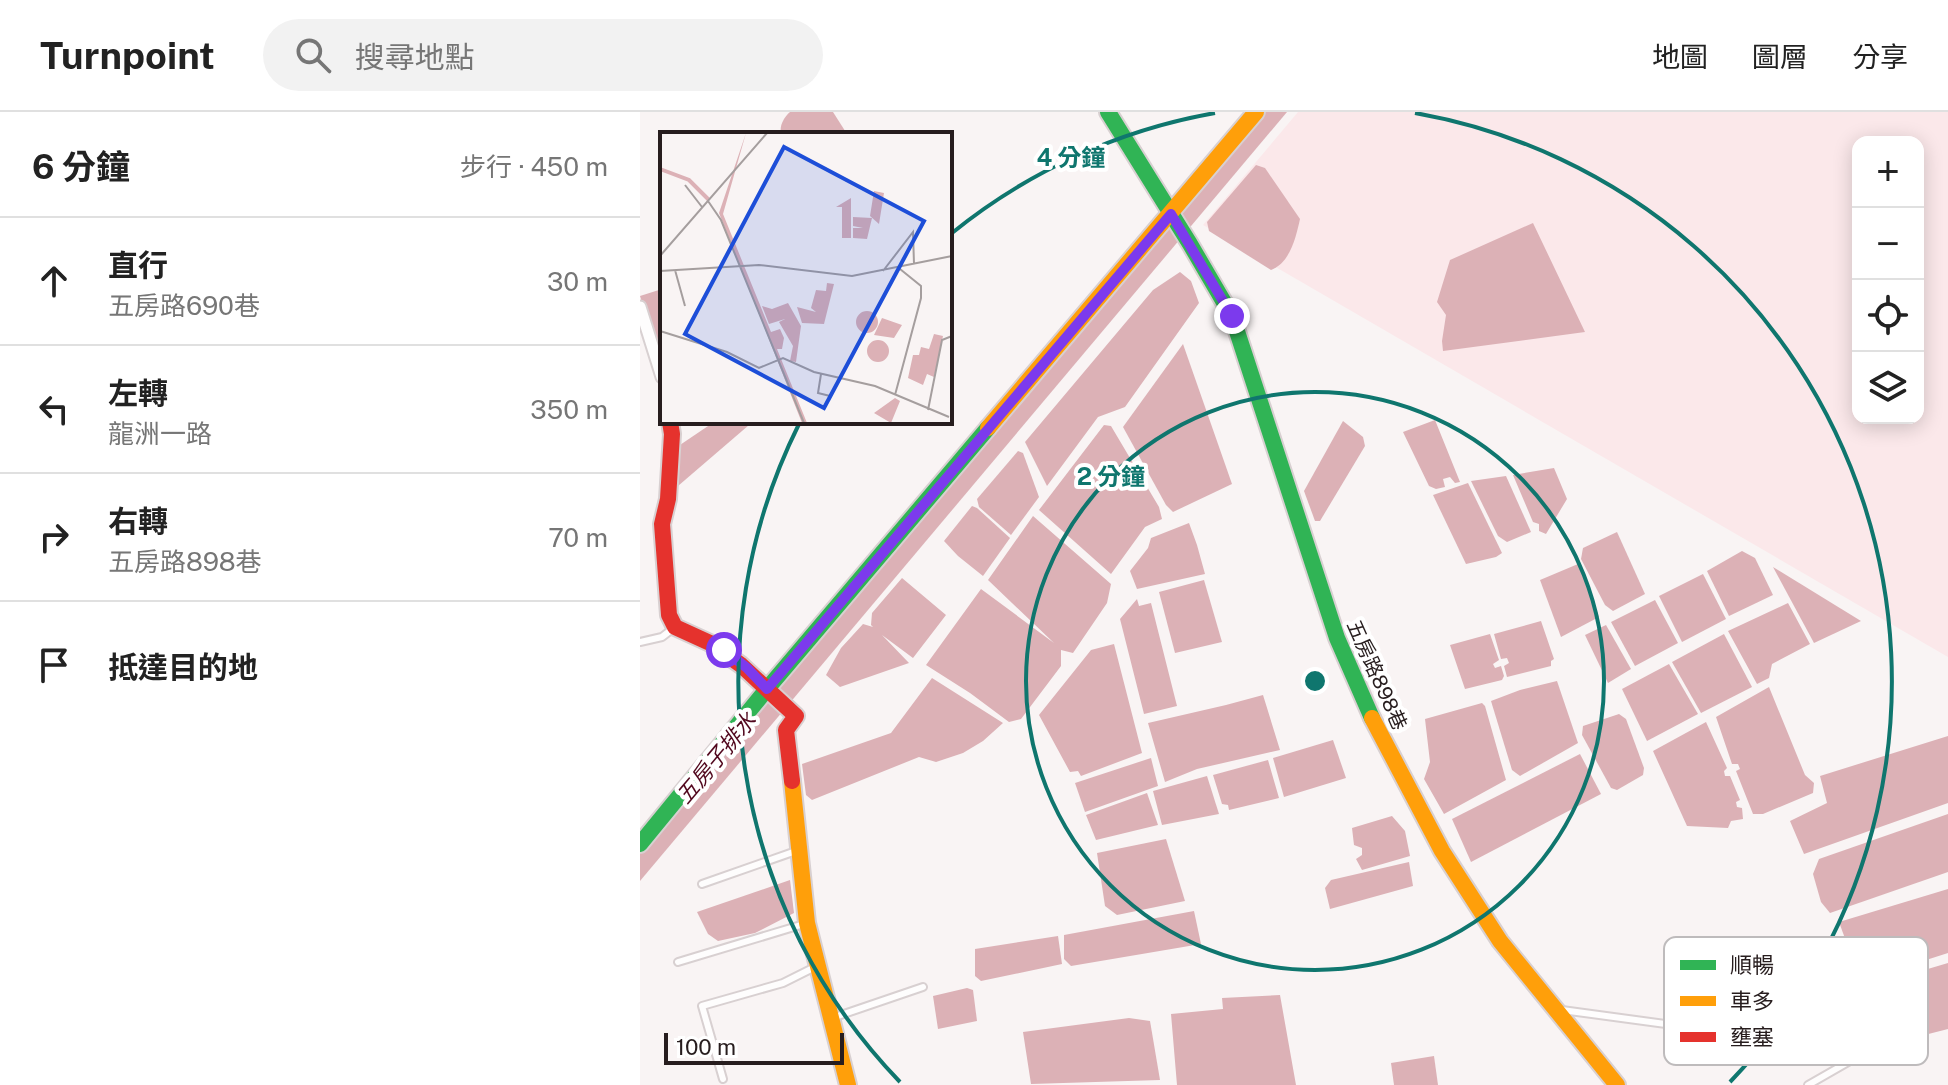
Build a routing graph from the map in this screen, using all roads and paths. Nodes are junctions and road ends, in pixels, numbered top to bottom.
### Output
1 (1108, 112) edge
2 (1256, 112) edge
3 (1171, 214) junction
4 (640, 307) edge
5 (660, 371) edge
6 (670, 424) edge
7 (675, 627) junction
8 (640, 642) edge
9 (767, 689) junction
10 (640, 844) edge
11 (799, 850) junction
12 (702, 884) dead end
13 (807, 923) junction
14 (678, 962) dead end
15 (818, 966) junction
16 (923, 987) dead end
17 (1554, 1009) junction
18 (832, 1018) junction
19 (1664, 1024) edge
20 (1843, 1065) edge
21 (723, 1079) dead end
22 (848, 1085) edge
23 (1617, 1085) edge
24 (1808, 1085) edge

1 - 3 street
2 - 3 street
3 - 9 street
3 - 17 street, 五房路898巷
4 - 5 street
6 - 7 street
7 - 8 lane
7 - 9 street
9 - 10 street
9 - 11 street
11 - 12 lane
11 - 13 street
13 - 14 lane
13 - 15 street
15 - 18 street
15 - 21 lane
16 - 18 lane
17 - 19 lane
17 - 23 street, 五房路898巷
18 - 22 street
20 - 24 lane

